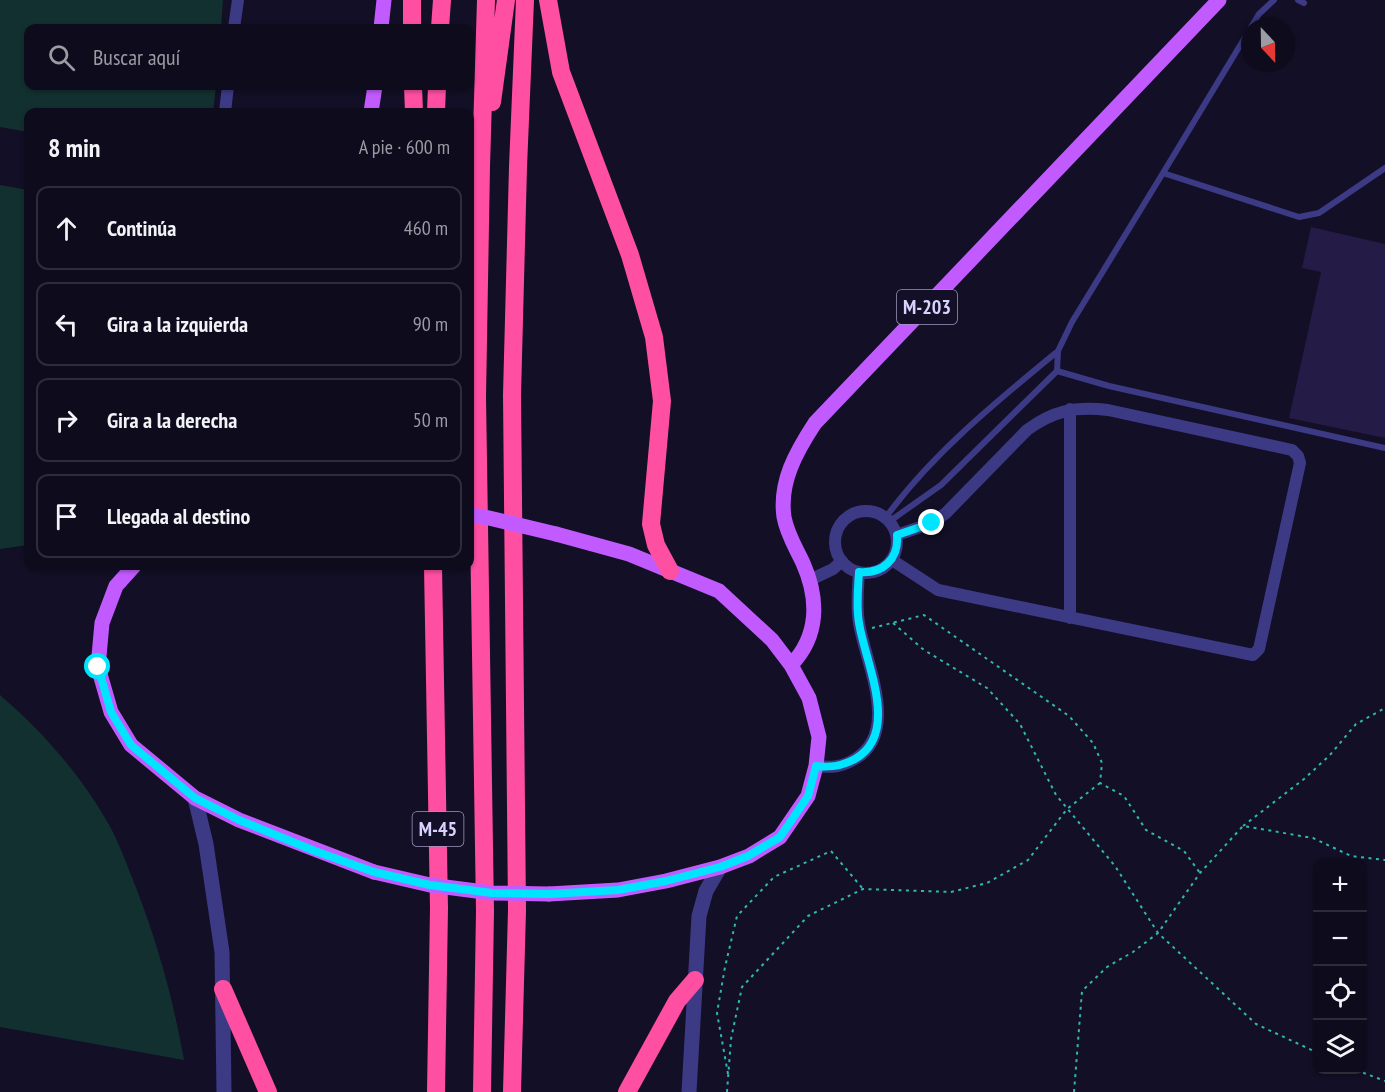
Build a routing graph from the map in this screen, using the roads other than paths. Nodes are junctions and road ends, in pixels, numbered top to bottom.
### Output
1 (238, 0) edge
2 (384, 0) edge
3 (412, 0) edge
4 (442, 0) edge
5 (486, 0) edge
6 (506, 0) edge
7 (525, 0) edge
8 (548, 0) edge
9 (1219, 0) edge
10 (1274, 0) edge
11 (1257, 18) edge
12 (235, 24) edge
13 (381, 24) edge
14 (412, 24) edge
15 (440, 24) edge
16 (1241, 44) edge
17 (228, 90) edge
18 (374, 90) edge
19 (413, 90) edge
20 (437, 90) edge
21 (225, 108) edge
22 (372, 108) edge
23 (414, 108) edge
24 (436, 108) edge
25 (481, 166) junction
26 (1385, 168) edge
27 (1163, 173) junction
28 (1058, 351) junction
29 (1057, 371) junction
30 (1070, 409) junction
31 (1385, 448) edge
32 (474, 516) edge
33 (888, 519) junction
34 (897, 535) junction
35 (892, 560) junction
36 (842, 561) junction
37 (130, 570) edge
38 (433, 570) edge
39 (670, 571) junction
40 (859, 572) junction
41 (810, 580) junction
42 (1070, 618) junction
43 (791, 665) junction
44 (816, 766) junction
45 (195, 798) junction
46 (720, 867) junction
47 (695, 980) junction
48 (223, 989) junction
49 (224, 1092) edge
50 (268, 1092) edge
51 (436, 1092) edge
52 (482, 1092) edge
53 (512, 1092) edge
54 (627, 1092) edge
55 (689, 1092) edge

1 - 12 street
2 - 13 main road
3 - 14 highway
4 - 15 highway
5 - 25 highway, M-45
6 - 25 highway
7 - 53 highway
8 - 39 highway
9 - 41 main road, M-203
10 - 11 lane
16 - 27 lane
17 - 21 street
18 - 22 main road
19 - 23 highway
20 - 24 highway
25 - 52 highway, M-45
26 - 27 lane
27 - 28 lane
28 - 29 lane
28 - 33 lane
29 - 31 lane
29 - 33 lane
30 - 34 street
30 - 42 street
30 - 42 street
32 - 39 main road, bridge
33 - 34 street
33 - 36 street
34 - 35 street
35 - 40 street
35 - 42 street
36 - 40 street
36 - 41 street
37 - 45 main road
38 - 51 highway, M-45
39 - 43 main road
40 - 44 street
41 - 43 main road, M-203
43 - 44 main road
44 - 46 main road
45 - 46 main road, bridge
45 - 48 street
46 - 47 street
47 - 54 highway
47 - 55 street
48 - 49 street
48 - 50 highway

